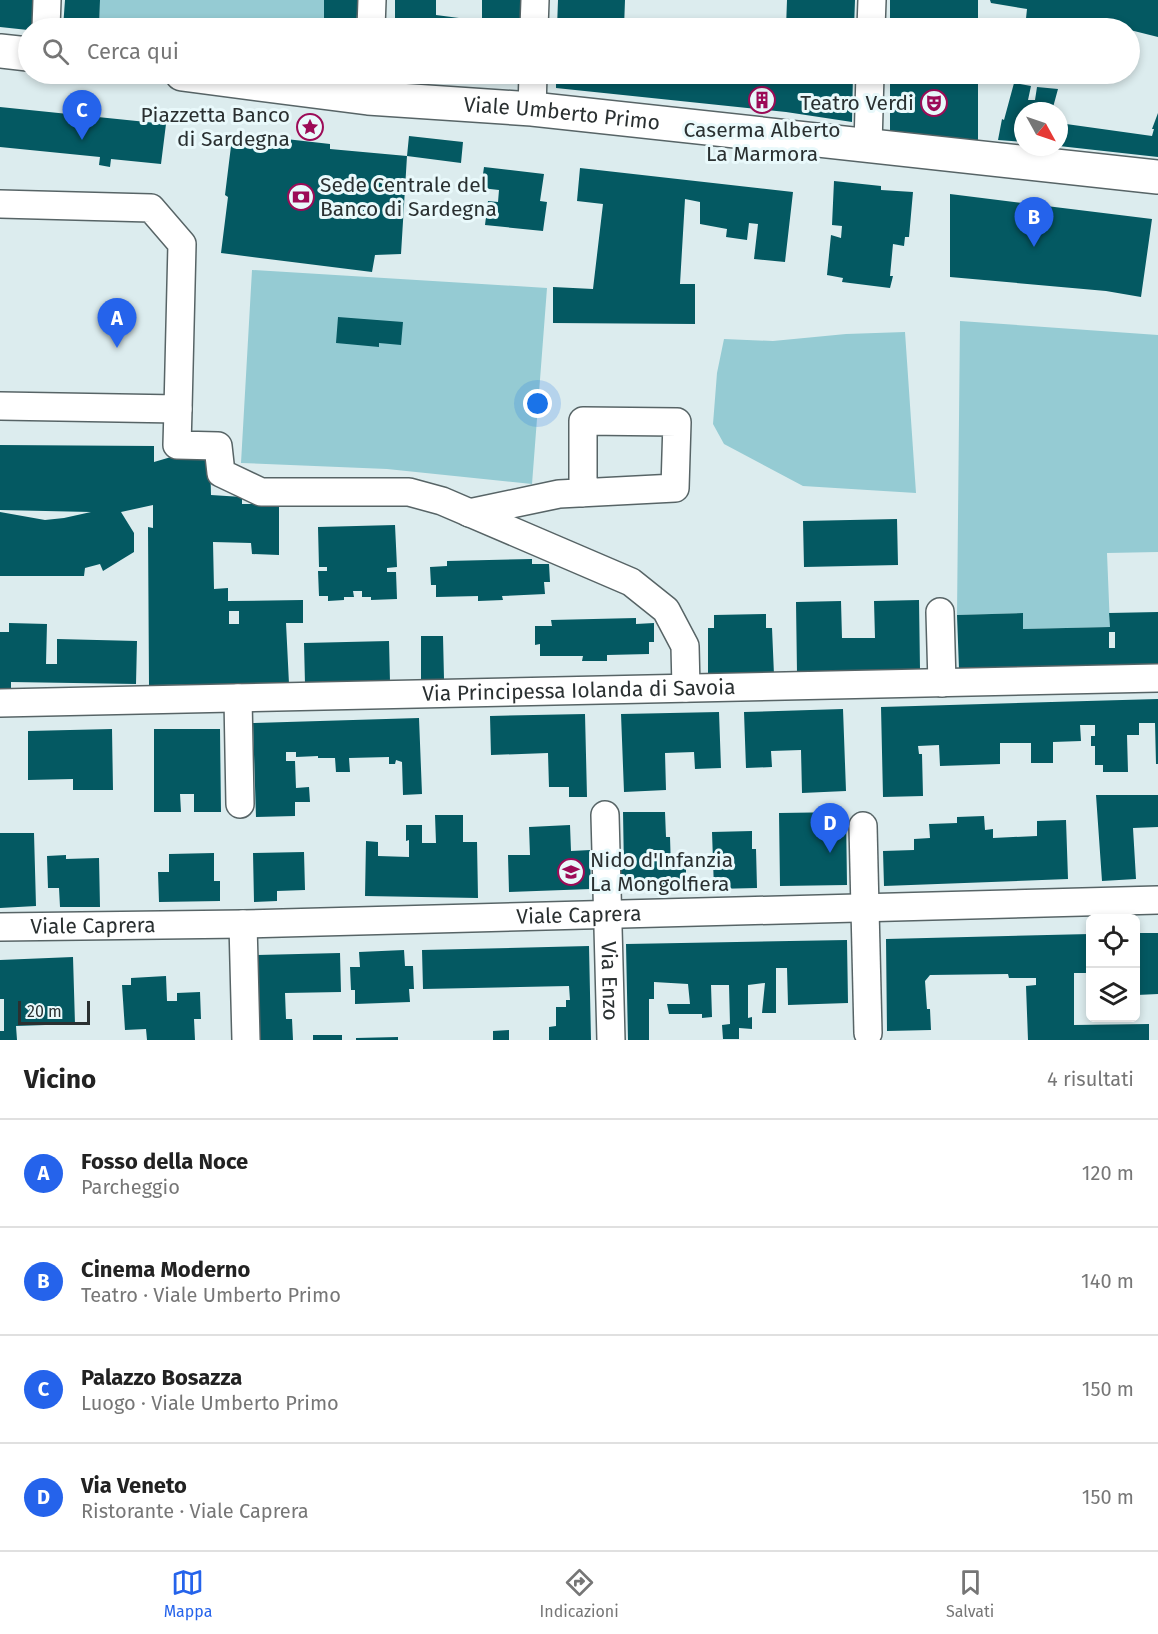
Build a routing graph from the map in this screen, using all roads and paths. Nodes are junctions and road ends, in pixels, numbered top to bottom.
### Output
1 (47, 0) edge
2 (372, 0) edge
3 (535, 0) edge
4 (872, 0) edge
5 (46, 18) edge
6 (371, 18) edge
7 (534, 18) edge
8 (871, 18) edge
9 (0, 51) edge
10 (18, 53) edge
11 (337, 84) edge
12 (533, 84) edge
13 (870, 84) edge
14 (368, 86) edge
15 (532, 109) junction
16 (868, 145) junction
17 (1158, 177) edge
18 (0, 204) edge
19 (0, 406) edge
20 (178, 409) junction
21 (583, 493) dead end
22 (469, 513) junction
23 (940, 612) dead end
24 (1158, 678) edge
25 (942, 683) junction
26 (686, 688) junction
27 (238, 698) junction
28 (0, 703) edge
29 (240, 804) dead end
30 (605, 815) dead end
31 (862, 826) dead end
32 (1158, 900) edge
33 (865, 907) junction
34 (607, 914) junction
35 (243, 924) junction
36 (0, 927) edge
37 (868, 1033) dead end
38 (246, 1040) edge
39 (611, 1040) edge

1 - 5 street
2 - 6 street
3 - 7 street
4 - 8 street
9 - 10 main road
11 - 14 main road, Viale Umberto Primo
12 - 15 street
13 - 16 street
14 - 15 main road, Viale Umberto Primo
15 - 16 main road, Viale Umberto Primo
16 - 17 main road, Viale Umberto Primo
18 - 20 street
19 - 20 street
20 - 22 street
21 - 22 street
22 - 26 street
23 - 25 street
24 - 25 street, Via Principessa Iolanda di Savoia
25 - 26 street, Via Principessa Iolanda di Savoia
26 - 27 street, Via Principessa Iolanda di Savoia
27 - 28 street, Via Principessa Iolanda di Savoia
27 - 29 street
30 - 34 street, Via Enzo
31 - 33 street
32 - 33 street, Viale Caprera
33 - 34 street, Viale Caprera
33 - 37 street
34 - 35 street, Viale Caprera
34 - 39 street, Via Enzo
35 - 36 street, Viale Caprera
35 - 38 street

